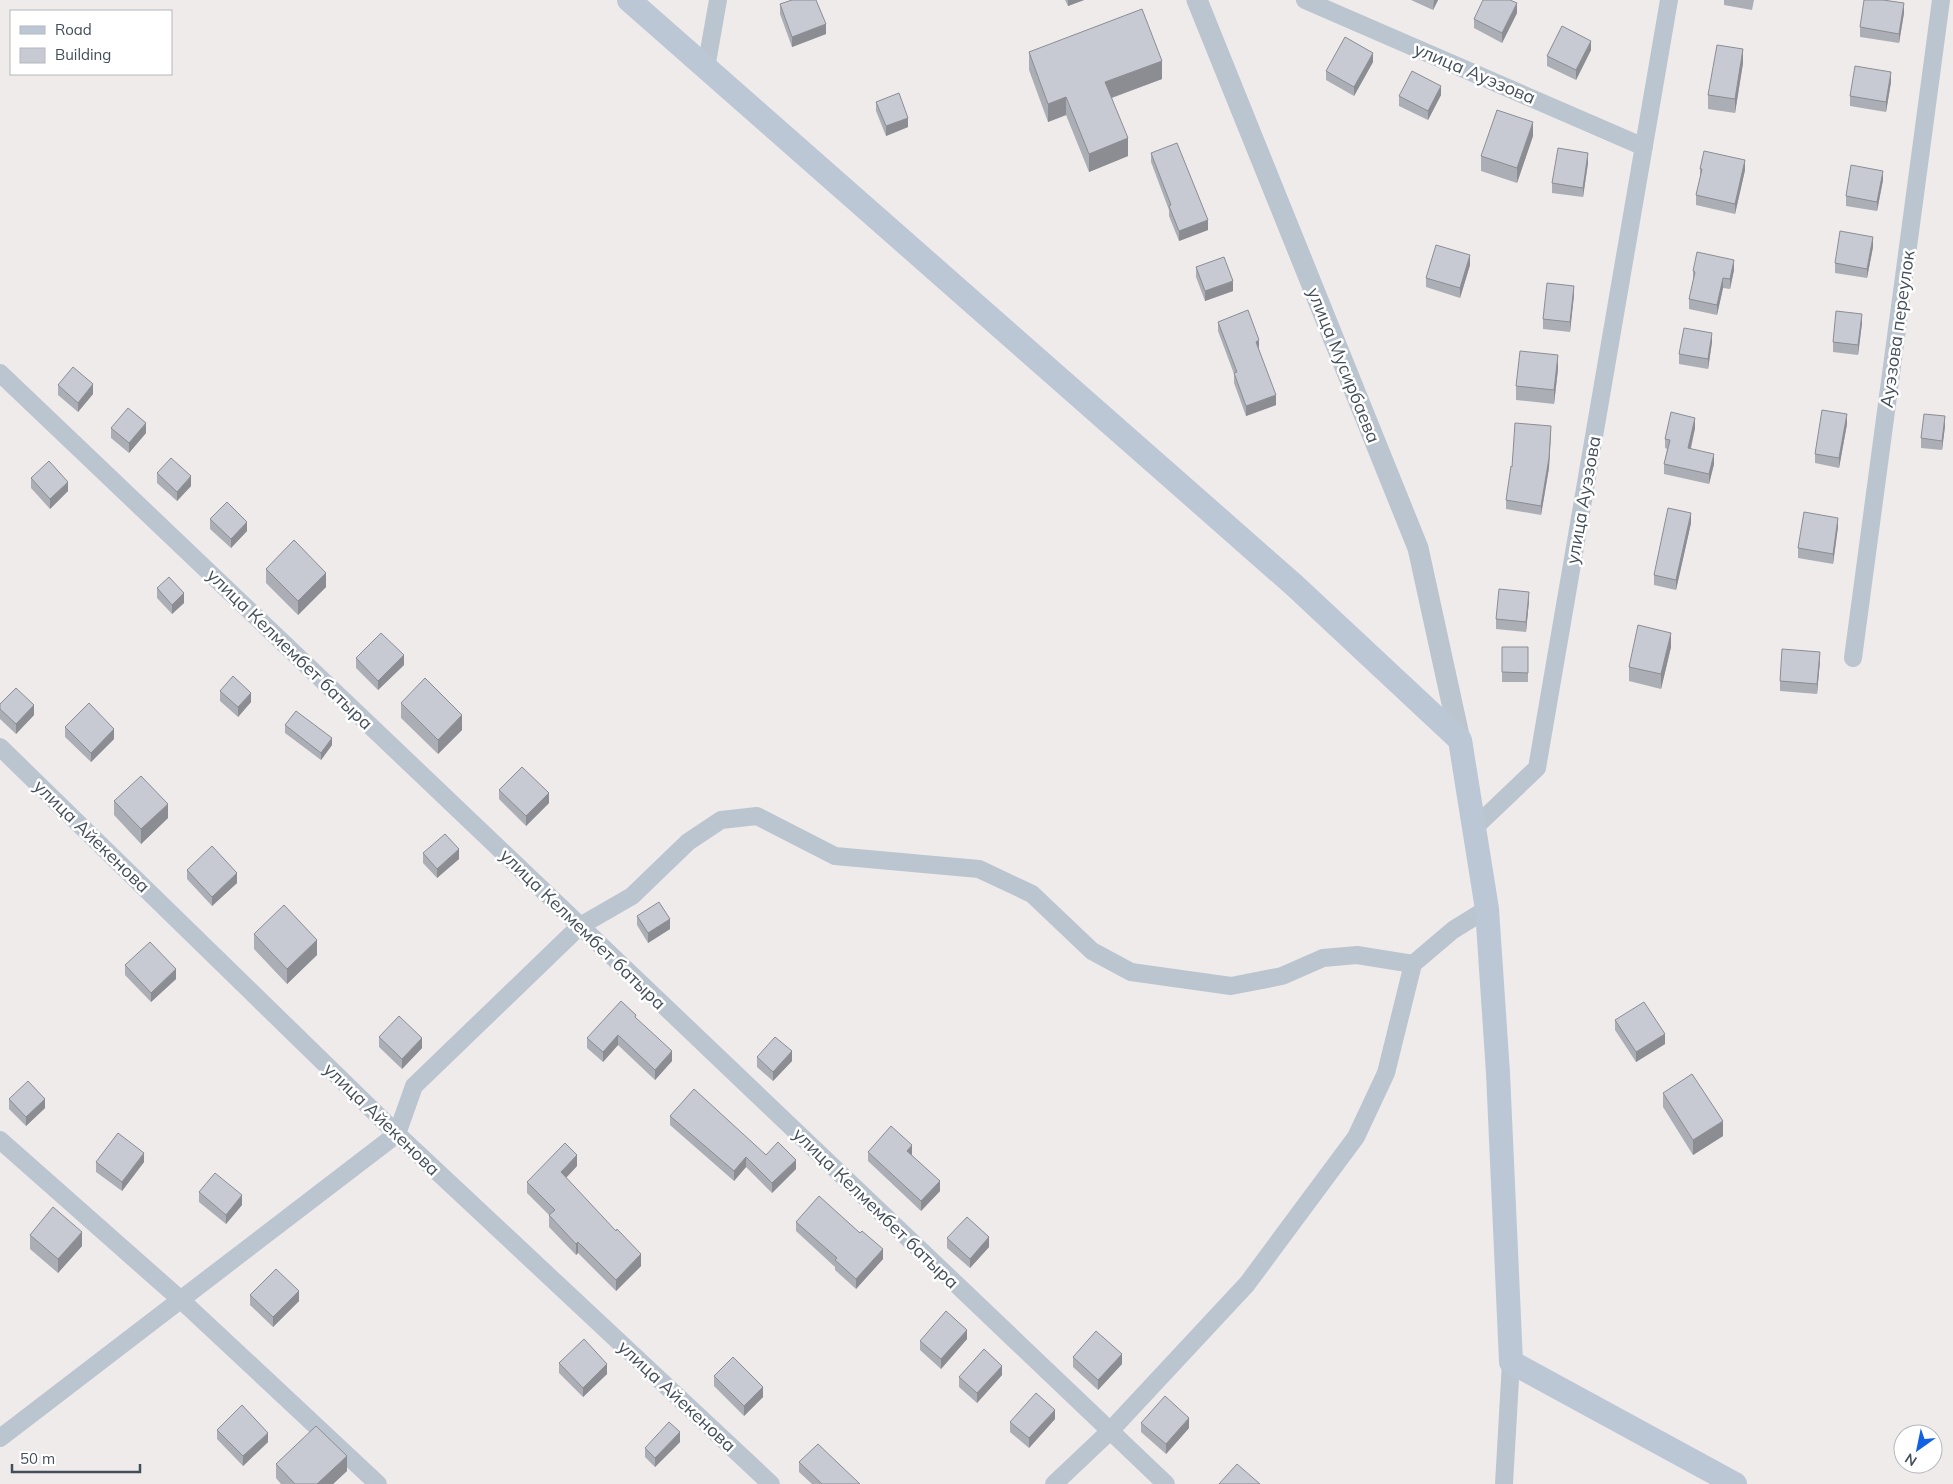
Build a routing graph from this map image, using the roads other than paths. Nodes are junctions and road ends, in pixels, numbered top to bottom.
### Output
1 (628, 0) edge
2 (718, 0) edge
3 (1197, 0) edge
4 (1305, 0) edge
5 (1669, 0) edge
6 (1941, 0) edge
7 (706, 68) junction
8 (1644, 147) junction
9 (0, 373) edge
10 (1853, 658) dead end
11 (1460, 740) junction
12 (0, 746) edge
13 (1474, 828) junction
14 (1487, 909) junction
15 (580, 926) junction
16 (1413, 964) junction
17 (397, 1134) junction
18 (0, 1140) edge
19 (181, 1300) junction
20 (1511, 1362) junction
21 (1110, 1431) junction
22 (0, 1438) edge
23 (378, 1484) edge
24 (771, 1484) edge
25 (1054, 1484) edge
26 (1166, 1484) edge
27 (1504, 1484) edge
28 (1735, 1484) edge

1 - 7 main road
2 - 7 street
3 - 11 street, улица Мусирбаева
4 - 8 street, улица Ауэзова
5 - 8 street, улица Ауэзова
6 - 10 street, Ауэзова переулок
7 - 11 main road
8 - 13 street, улица Ауэзова
9 - 15 street, улица Келмембет батыра
11 - 13 main road
12 - 17 street, улица Айекенова
13 - 14 main road
14 - 16 street
14 - 20 main road
15 - 16 street
15 - 17 street
15 - 21 street, улица Келмембет батыра
16 - 21 street
17 - 19 street
17 - 24 street, улица Айекенова
18 - 19 street
19 - 22 street
19 - 23 street
20 - 27 street
20 - 28 main road
21 - 25 street
21 - 26 street, улица Келмембет батыра

